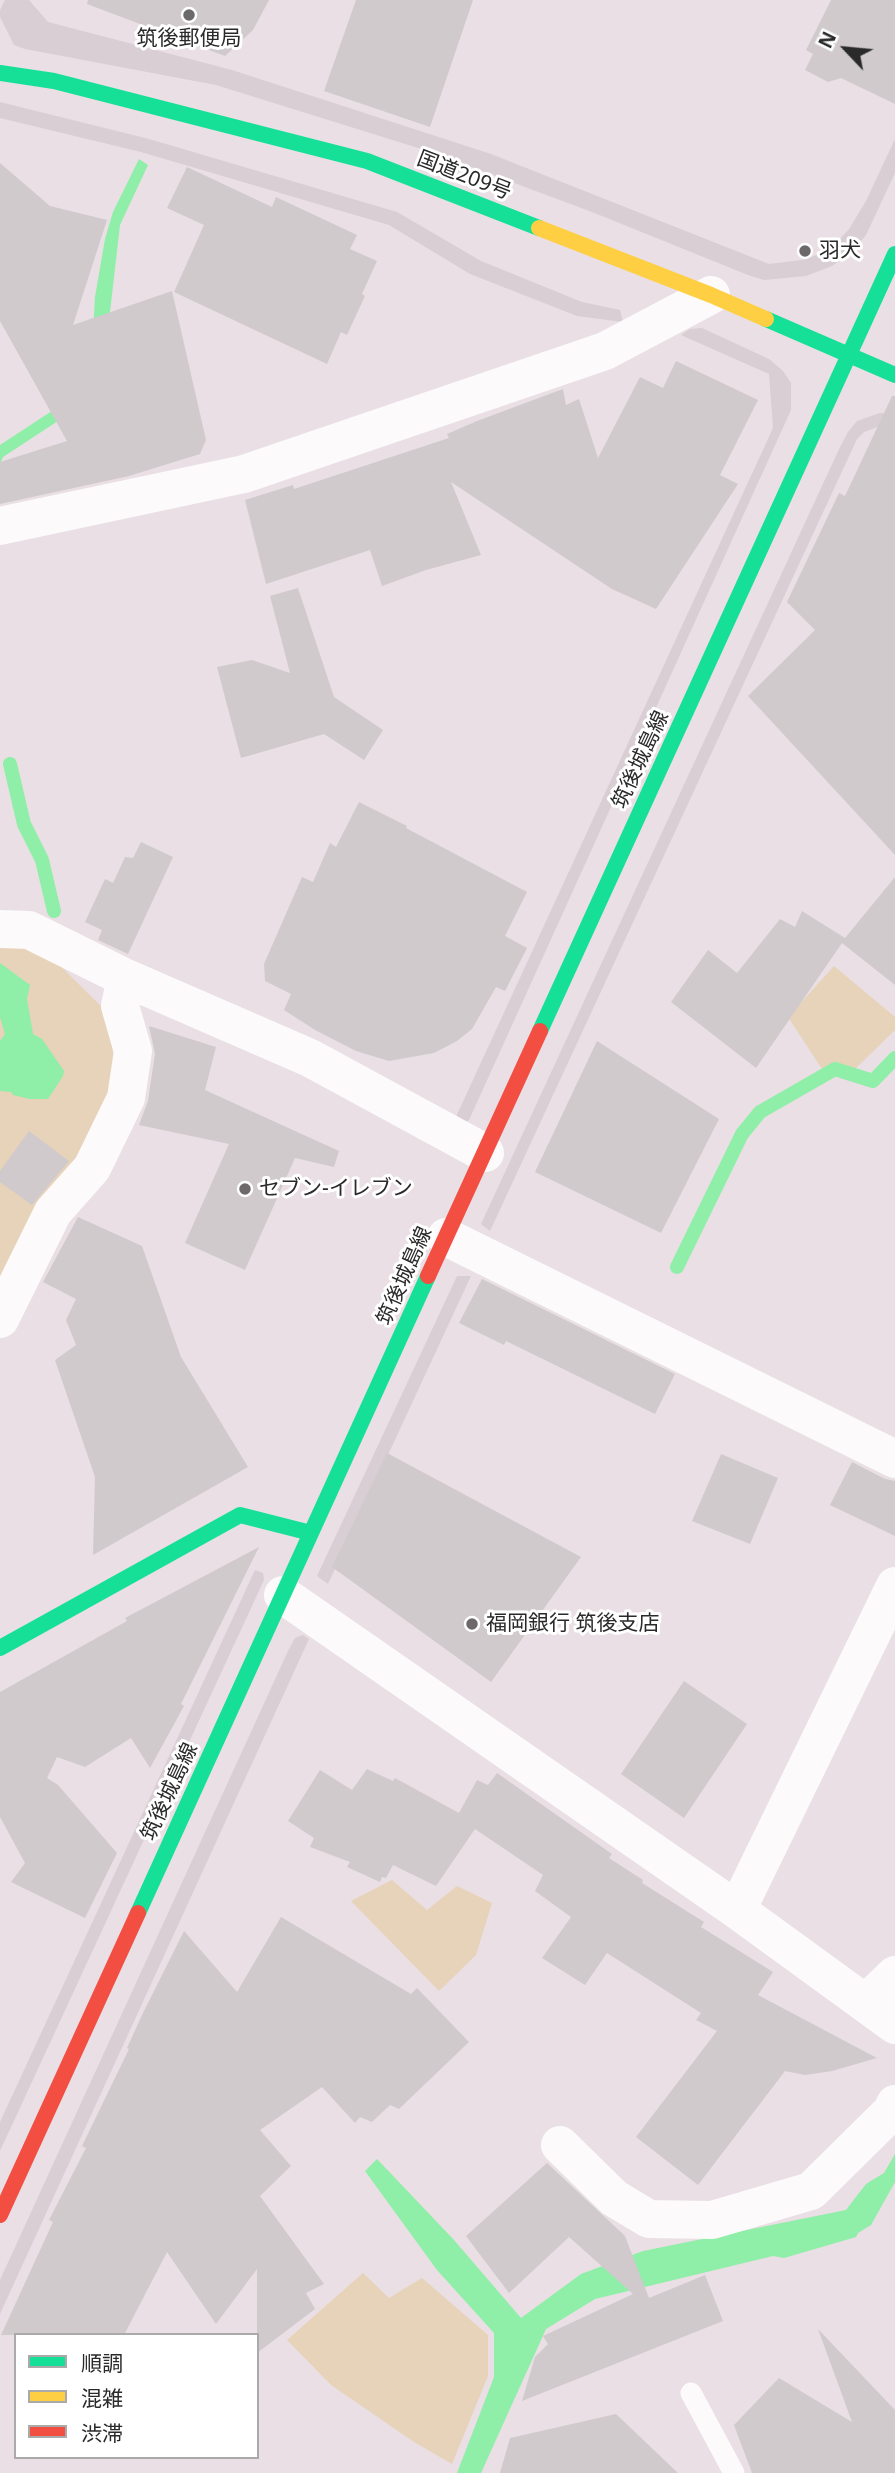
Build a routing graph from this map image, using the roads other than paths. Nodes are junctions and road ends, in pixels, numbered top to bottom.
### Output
1 (0, 73) edge
2 (895, 254) edge
3 (711, 295) junction
4 (849, 355) junction
5 (895, 374) edge
6 (0, 526) edge
7 (0, 929) edge
8 (127, 978) junction
9 (485, 1153) junction
10 (446, 1237) junction
11 (0, 1319) edge
12 (895, 1459) edge
13 (311, 1533) junction
14 (895, 1586) edge
15 (283, 1595) junction
16 (0, 1648) edge
17 (737, 1910) junction
18 (895, 1975) edge
19 (880, 2014) edge
20 (895, 2104) edge
21 (560, 2145) dead end
22 (0, 2215) edge
23 (691, 2393) dead end
24 (734, 2473) edge

1 - 3 main road, 国道209号
2 - 4 main road, 筑後城島線
3 - 4 main road, 国道209号
3 - 6 street
4 - 5 main road, 国道209号
4 - 9 main road, 筑後城島線
7 - 8 street
8 - 9 street
8 - 11 street
9 - 10 main road, 筑後城島線
10 - 12 street
10 - 13 main road, 筑後城島線
13 - 15 main road, 筑後城島線
13 - 16 main road
14 - 17 street
15 - 17 street
15 - 22 main road, 筑後城島線
17 - 19 street
18 - 19 street
20 - 21 street
23 - 24 lane

